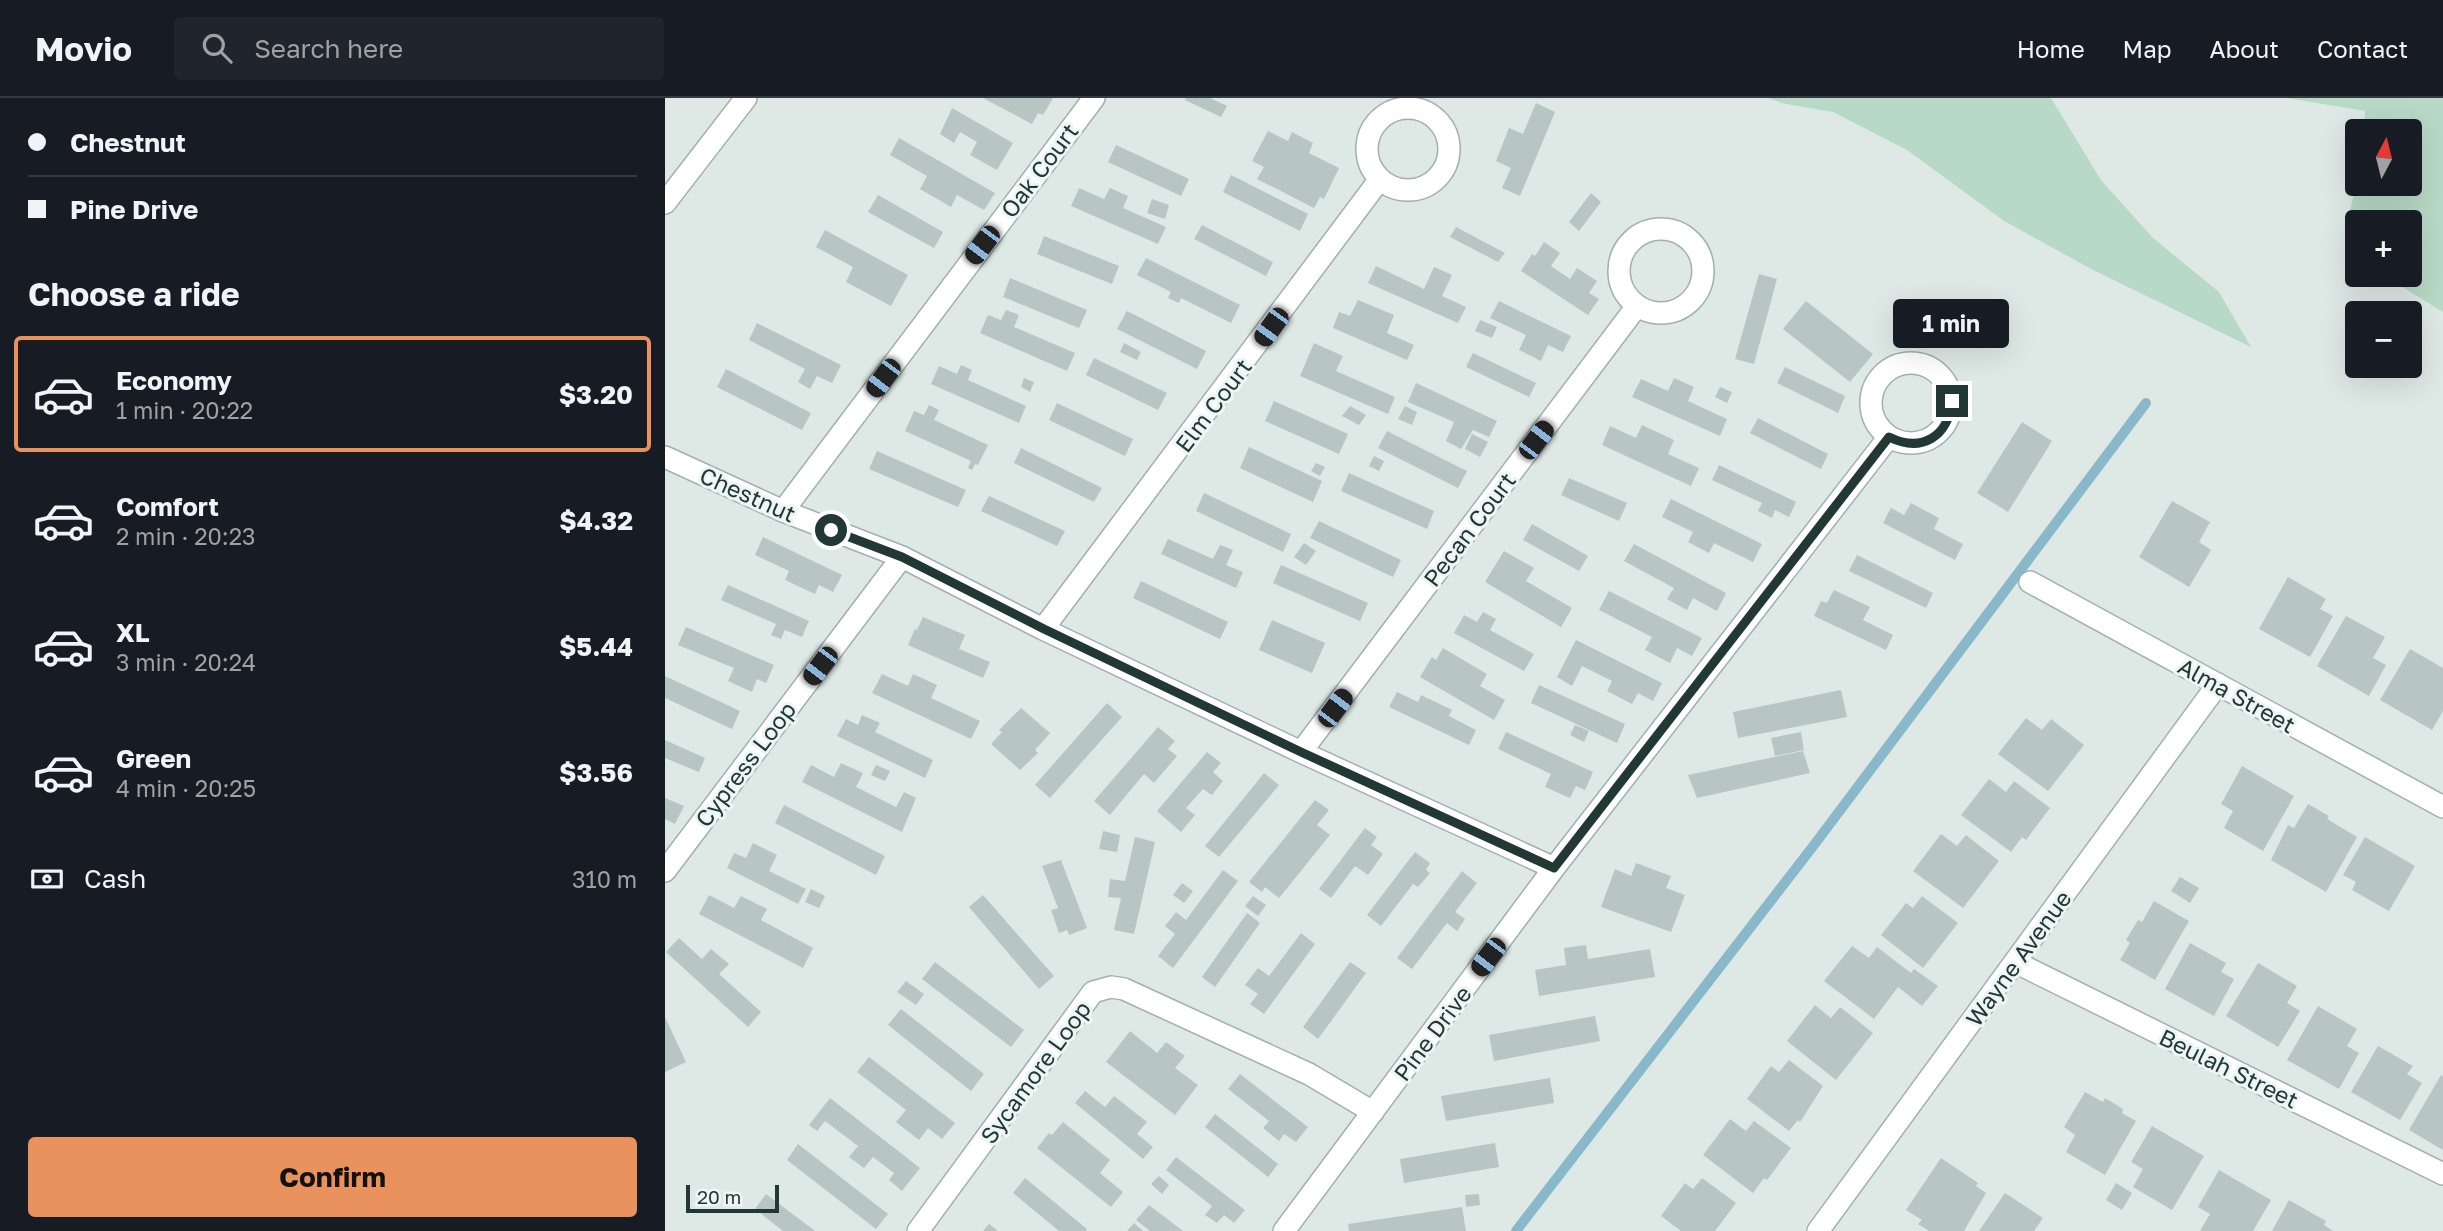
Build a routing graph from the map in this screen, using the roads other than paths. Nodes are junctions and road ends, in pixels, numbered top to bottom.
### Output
1 (746, 98) edge
2 (1094, 98) edge
3 (1380, 178) dead end
4 (665, 203) edge
5 (1637, 306) dead end
6 (1889, 437) dead end
7 (665, 457) edge
8 (783, 511) junction
9 (902, 557) junction
10 (2030, 582) dead end
11 (1044, 629) junction
12 (2218, 684) junction
13 (1301, 752) junction
14 (2443, 807) edge
15 (1554, 868) junction
16 (665, 871) edge
17 (2015, 962) junction
18 (1373, 1112) junction
19 (2443, 1174) edge
20 (1820, 1230) edge
21 (918, 1231) edge
22 (1284, 1231) edge

1 - 4 street
2 - 8 street, Oak Court
3 - 11 street, Elm Court
5 - 13 street, Pecan Court
6 - 15 street, Pine Drive
7 - 8 street, Chestnut
8 - 9 street, Chestnut
9 - 11 street, Chestnut
9 - 16 street, Cypress Loop
10 - 12 street, Alma Street
11 - 13 street, Chestnut
12 - 14 street, Alma Street
12 - 17 street, Wayne Avenue
13 - 15 street, Chestnut
15 - 18 street, Pine Drive
17 - 19 street, Beulah Street
17 - 20 street, Wayne Avenue
18 - 21 street, Sycamore Loop
18 - 22 street, Pine Drive

